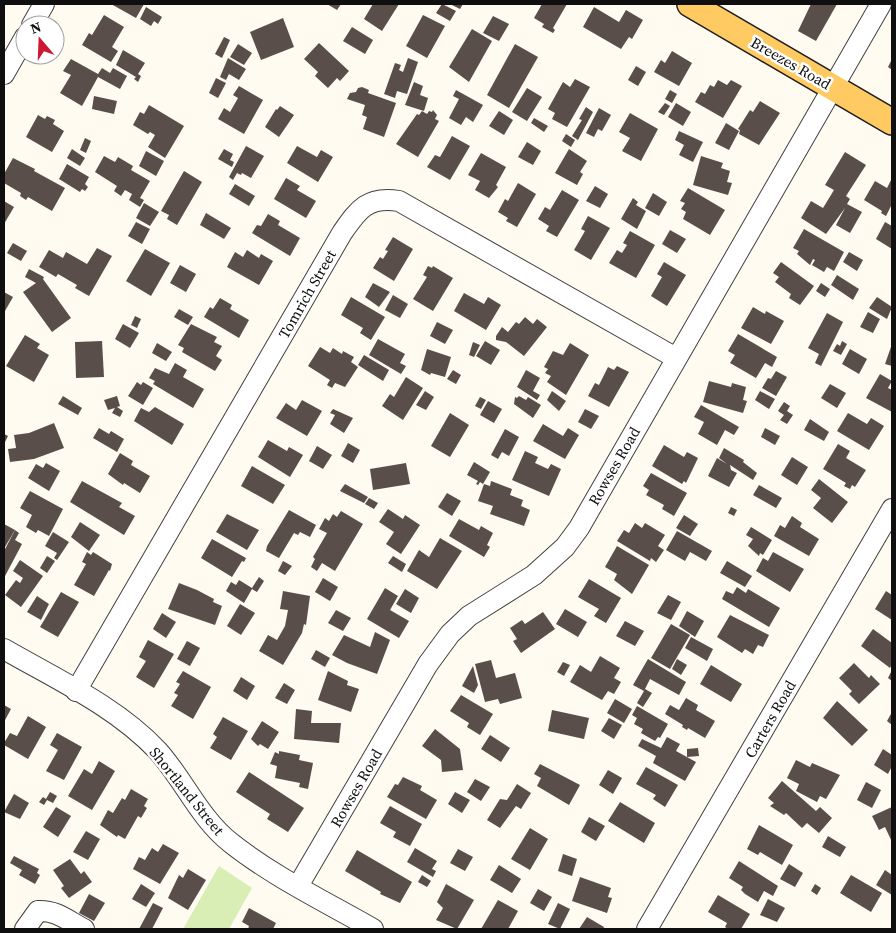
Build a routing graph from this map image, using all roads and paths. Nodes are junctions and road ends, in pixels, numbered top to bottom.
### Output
1 (44, 4) edge
2 (690, 4) edge
3 (881, 4) edge
4 (38, 15) edge
5 (15, 55) edge
6 (4, 74) edge
7 (834, 88) junction
8 (892, 122) edge
9 (676, 358) junction
10 (892, 508) edge
11 (4, 649) edge
12 (76, 691) junction
13 (298, 886) junction
14 (25, 929) edge
15 (84, 929) edge
16 (373, 929) edge
17 (647, 929) edge

1 - 4 street
2 - 7 main road, Breezes Road
3 - 7 street, Rowses Road
5 - 6 street
7 - 8 main road, Breezes Road
7 - 9 street, Rowses Road
9 - 12 street, Tomrich Street
9 - 13 street, Rowses Road
10 - 17 street, Carters Road
11 - 12 street, Shortland Street
12 - 13 street, Shortland Street
13 - 16 street, Shortland Street
14 - 15 street

